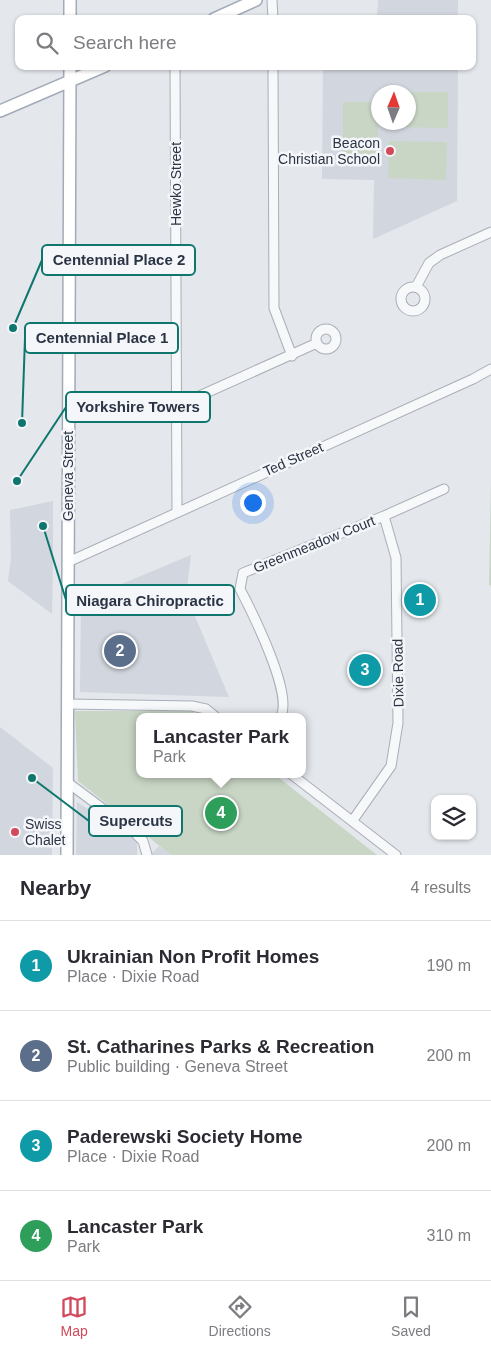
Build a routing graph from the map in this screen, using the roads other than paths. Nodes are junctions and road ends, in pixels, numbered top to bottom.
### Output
1 (70, 0) edge
2 (256, 0) edge
3 (272, 0) edge
4 (70, 15) edge
5 (223, 15) edge
6 (273, 15) edge
7 (70, 70) edge
8 (96, 70) edge
9 (175, 70) edge
10 (273, 70) edge
11 (70, 82) junction
12 (0, 111) edge
13 (491, 232) edge
14 (416, 287) dead end
15 (316, 343) dead end
16 (292, 356) junction
17 (491, 369) edge
18 (177, 406) junction
19 (444, 489) dead end
20 (177, 511) junction
21 (384, 516) junction
22 (68, 562) junction
23 (68, 704) junction
24 (210, 713) edge
25 (282, 713) edge
26 (296, 778) edge
27 (67, 782) junction
28 (352, 820) junction
29 (67, 855) edge
30 (147, 855) edge
31 (396, 855) edge

1 - 4 main road
2 - 5 main road
3 - 6 street
7 - 11 main road, Geneva Street
8 - 11 main road
9 - 18 street, Hewko Street
10 - 16 street
11 - 12 main road
11 - 22 main road, Geneva Street
13 - 14 street
15 - 16 street
16 - 18 street
17 - 20 street, Ted Street
18 - 20 street, Hewko Street
19 - 21 street, Greenmeadow Court
20 - 22 street, Ted Street
21 - 25 street, Greenmeadow Court
21 - 28 street, Dixie Road
22 - 23 main road, Geneva Street
23 - 24 street
23 - 27 main road, Geneva Street
26 - 28 street
27 - 29 main road, Geneva Street
27 - 30 street
28 - 31 street

